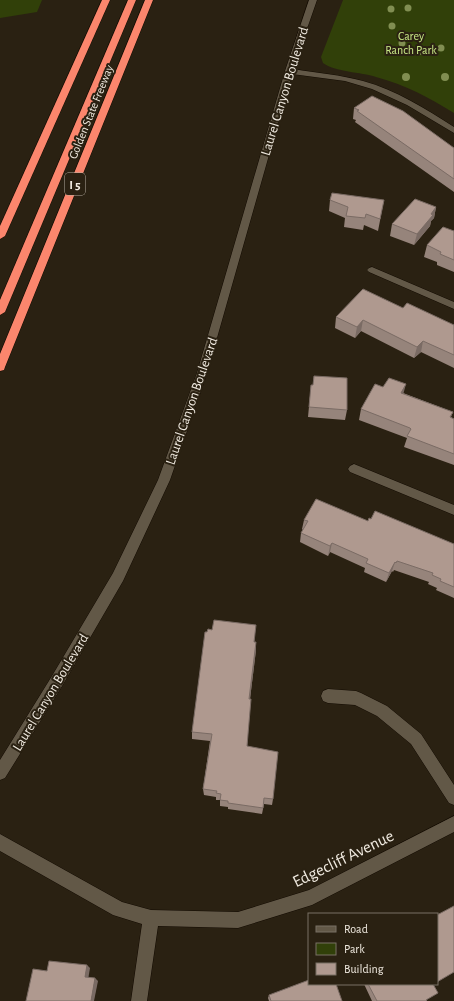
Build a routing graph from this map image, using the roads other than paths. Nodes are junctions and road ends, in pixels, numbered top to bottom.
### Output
1 (106, 0) edge
2 (132, 0) edge
3 (149, 0) edge
4 (313, 0) edge
5 (289, 71) junction
6 (454, 131) edge
7 (0, 236) edge
8 (372, 270) dead end
9 (454, 306) edge
10 (0, 312) edge
11 (0, 367) edge
12 (354, 469) dead end
13 (454, 510) edge
14 (328, 696) dead end
15 (0, 773) edge
16 (454, 798) edge
17 (454, 824) edge
18 (0, 842) edge
19 (151, 918) junction
20 (139, 1001) edge

1 - 7 highway
2 - 10 highway
3 - 11 highway, Golden State Freeway / I 5
4 - 5 street, Laurel Canyon Boulevard
5 - 6 street
5 - 15 street, Laurel Canyon Boulevard
8 - 9 street
12 - 13 street
14 - 16 street
17 - 19 street, Edgecliff Avenue
18 - 19 street, Edgecliff Avenue
19 - 20 street

